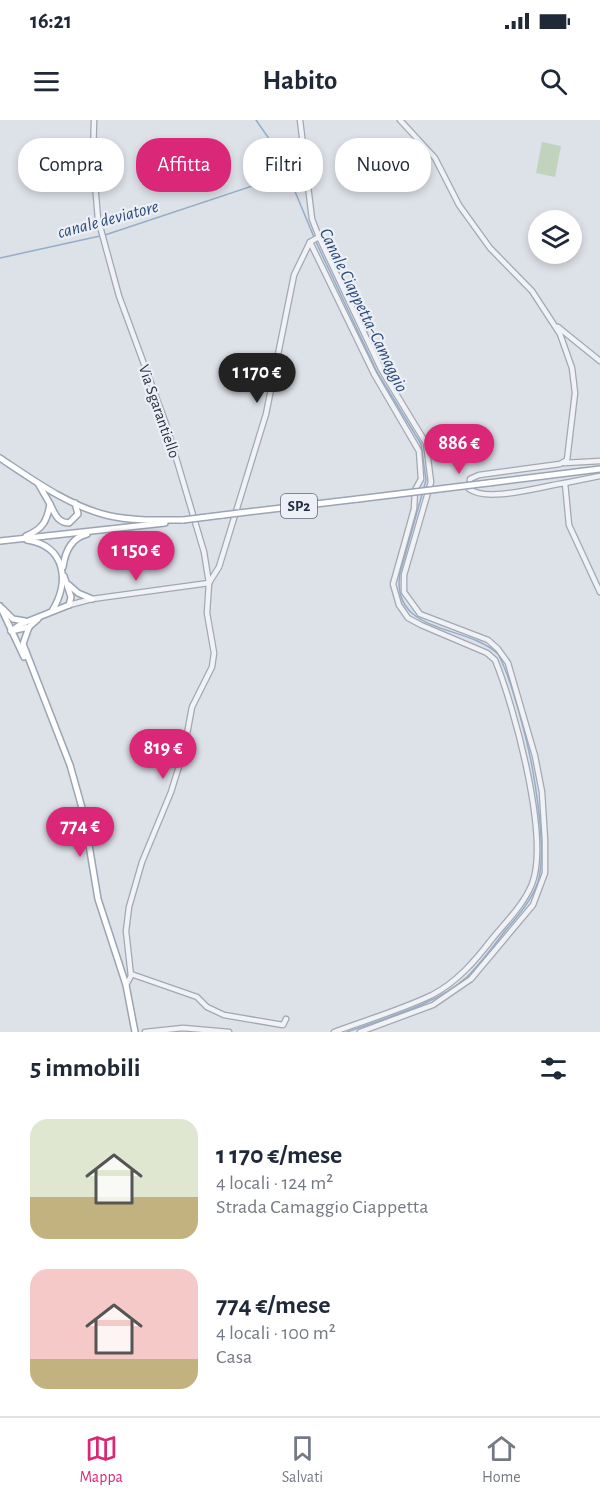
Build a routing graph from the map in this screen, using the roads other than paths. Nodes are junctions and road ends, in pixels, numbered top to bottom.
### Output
1 (94, 120) edge
2 (300, 120) edge
3 (400, 120) edge
4 (314, 239) junction
5 (353, 309) junction
6 (345, 313) junction
7 (555, 324) junction
8 (600, 361) edge
9 (402, 403) junction
10 (393, 409) junction
11 (0, 458) edge
12 (600, 461) edge
13 (564, 463) junction
14 (600, 469) edge
15 (600, 477) edge
16 (38, 483) junction
17 (565, 483) junction
18 (75, 503) junction
19 (50, 504) junction
20 (183, 520) junction
21 (106, 529) junction
22 (408, 530) junction
23 (417, 532) junction
24 (19, 539) junction
25 (0, 541) edge
26 (63, 571) junction
27 (209, 583) junction
28 (68, 584) junction
29 (63, 590) junction
30 (600, 592) edge
31 (92, 599) junction
32 (69, 605) junction
33 (0, 606) edge
34 (52, 611) junction
35 (435, 622) junction
36 (29, 624) junction
37 (431, 630) junction
38 (11, 631) junction
39 (35, 680) junction
40 (516, 691) junction
41 (506, 693) junction
42 (542, 792) junction
43 (531, 794) junction
44 (519, 905) junction
45 (528, 912) junction
46 (131, 974) junction
47 (126, 986) junction
48 (377, 1016) junction
49 (286, 1019) dead end
50 (380, 1025) junction
51 (135, 1032) edge
52 (146, 1032) edge
53 (229, 1032) edge
54 (334, 1032) edge
55 (360, 1032) edge

1 - 27 street, Via Sgarantiello
2 - 4 street
3 - 7 street
4 - 5 street
4 - 6 street
4 - 27 street
5 - 6 street
5 - 9 street
6 - 10 street
7 - 8 street
7 - 13 street
9 - 10 street
9 - 23 street
10 - 22 street
11 - 16 main road
12 - 13 street
13 - 17 street
14 - 20 main road, SP2, bridge
15 - 17 street
16 - 18 main road
16 - 19 main road
17 - 30 street
18 - 19 main road
18 - 20 main road
19 - 24 main road
20 - 21 main road, SP2
21 - 24 main road, SP2
21 - 26 main road
22 - 23 street
22 - 37 street
23 - 35 street
24 - 25 main road, SP2
24 - 26 main road
26 - 28 main road
26 - 29 main road
27 - 31 street
27 - 46 street
28 - 31 main road
28 - 32 main road
29 - 32 main road
29 - 34 main road
31 - 32 street
32 - 34 main road
33 - 36 main road
33 - 38 main road
34 - 36 main road
35 - 37 street
35 - 40 street
36 - 38 main road
36 - 39 main road
37 - 41 street
38 - 39 main road
39 - 47 main road
40 - 41 street
40 - 42 street
41 - 43 street
42 - 43 street
42 - 45 street
43 - 44 street
44 - 45 street
44 - 48 street
45 - 50 street
46 - 47 street
46 - 49 street
47 - 51 main road
48 - 50 street
48 - 54 street
50 - 55 street
52 - 53 street

